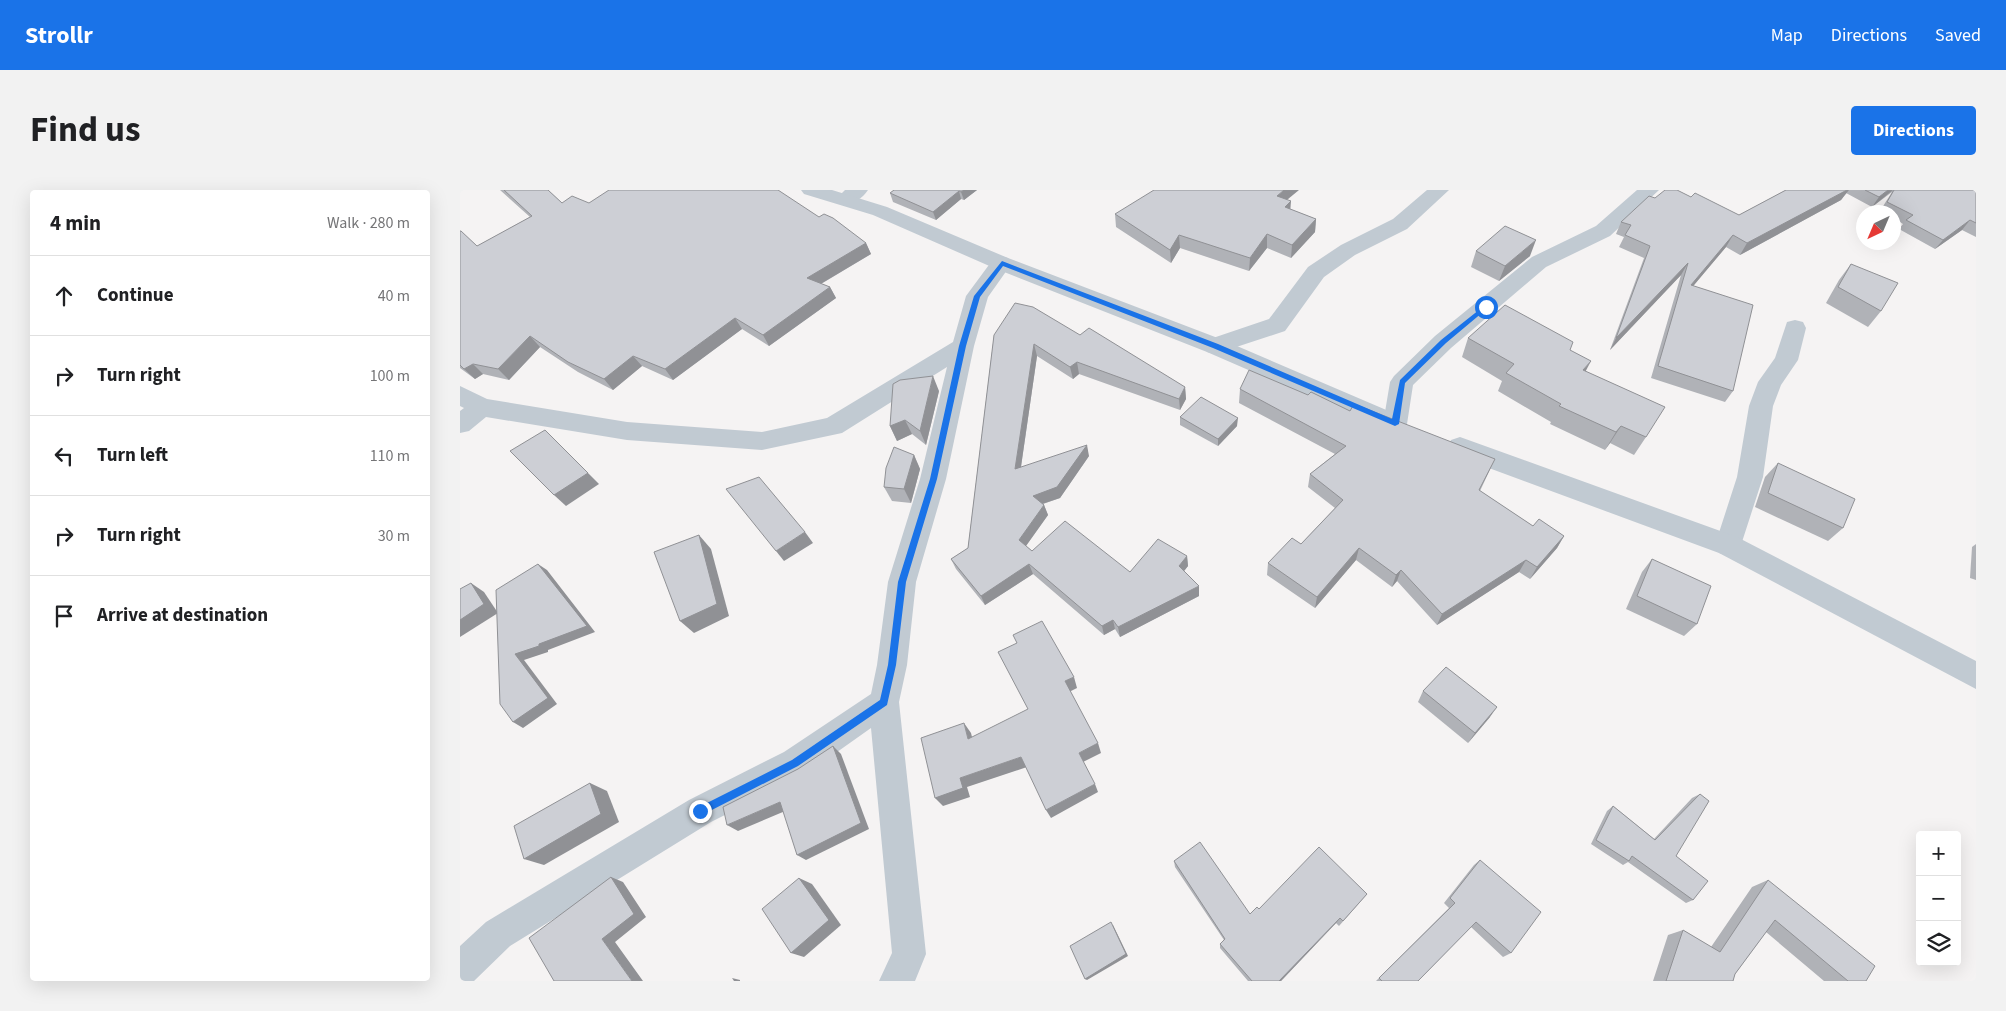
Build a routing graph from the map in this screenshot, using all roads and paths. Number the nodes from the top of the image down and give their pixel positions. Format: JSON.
{"nodes":[{"id":1,"x":811,"y":190,"type":"edge"},
{"id":2,"x":1439,"y":190,"type":"edge"},
{"id":3,"x":1649,"y":190,"type":"edge"},
{"id":4,"x":852,"y":194,"type":"edge"},
{"id":5,"x":1002,"y":263,"type":"junction"},
{"id":6,"x":1795,"y":328,"type":"dead end"},
{"id":7,"x":962,"y":346,"type":"junction"},
{"id":8,"x":1216,"y":346,"type":"junction"},
{"id":9,"x":460,"y":395,"type":"edge"},
{"id":10,"x":482,"y":407,"type":"junction"},
{"id":11,"x":460,"y":424,"type":"edge"},
{"id":12,"x":1442,"y":440,"type":"edge"},
{"id":13,"x":1728,"y":545,"type":"junction"},
{"id":14,"x":1976,"y":676,"type":"edge"},
{"id":15,"x":884,"y":702,"type":"junction"},
{"id":16,"x":460,"y":970,"type":"edge"},
{"id":17,"x":897,"y":981,"type":"edge"}],
"edges":[{"from":1,"to":4,"type":"street"},
{"from":2,"to":8,"type":"street"},
{"from":3,"to":8,"type":"street"},
{"from":4,"to":5,"type":"street"},
{"from":5,"to":7,"type":"street"},
{"from":5,"to":8,"type":"street"},
{"from":6,"to":13,"type":"street"},
{"from":7,"to":10,"type":"street"},
{"from":7,"to":15,"type":"street"},
{"from":9,"to":10,"type":"street"},
{"from":10,"to":11,"type":"street"},
{"from":12,"to":13,"type":"street"},
{"from":13,"to":14,"type":"street"},
{"from":15,"to":16,"type":"street"},
{"from":15,"to":17,"type":"street"}]}
